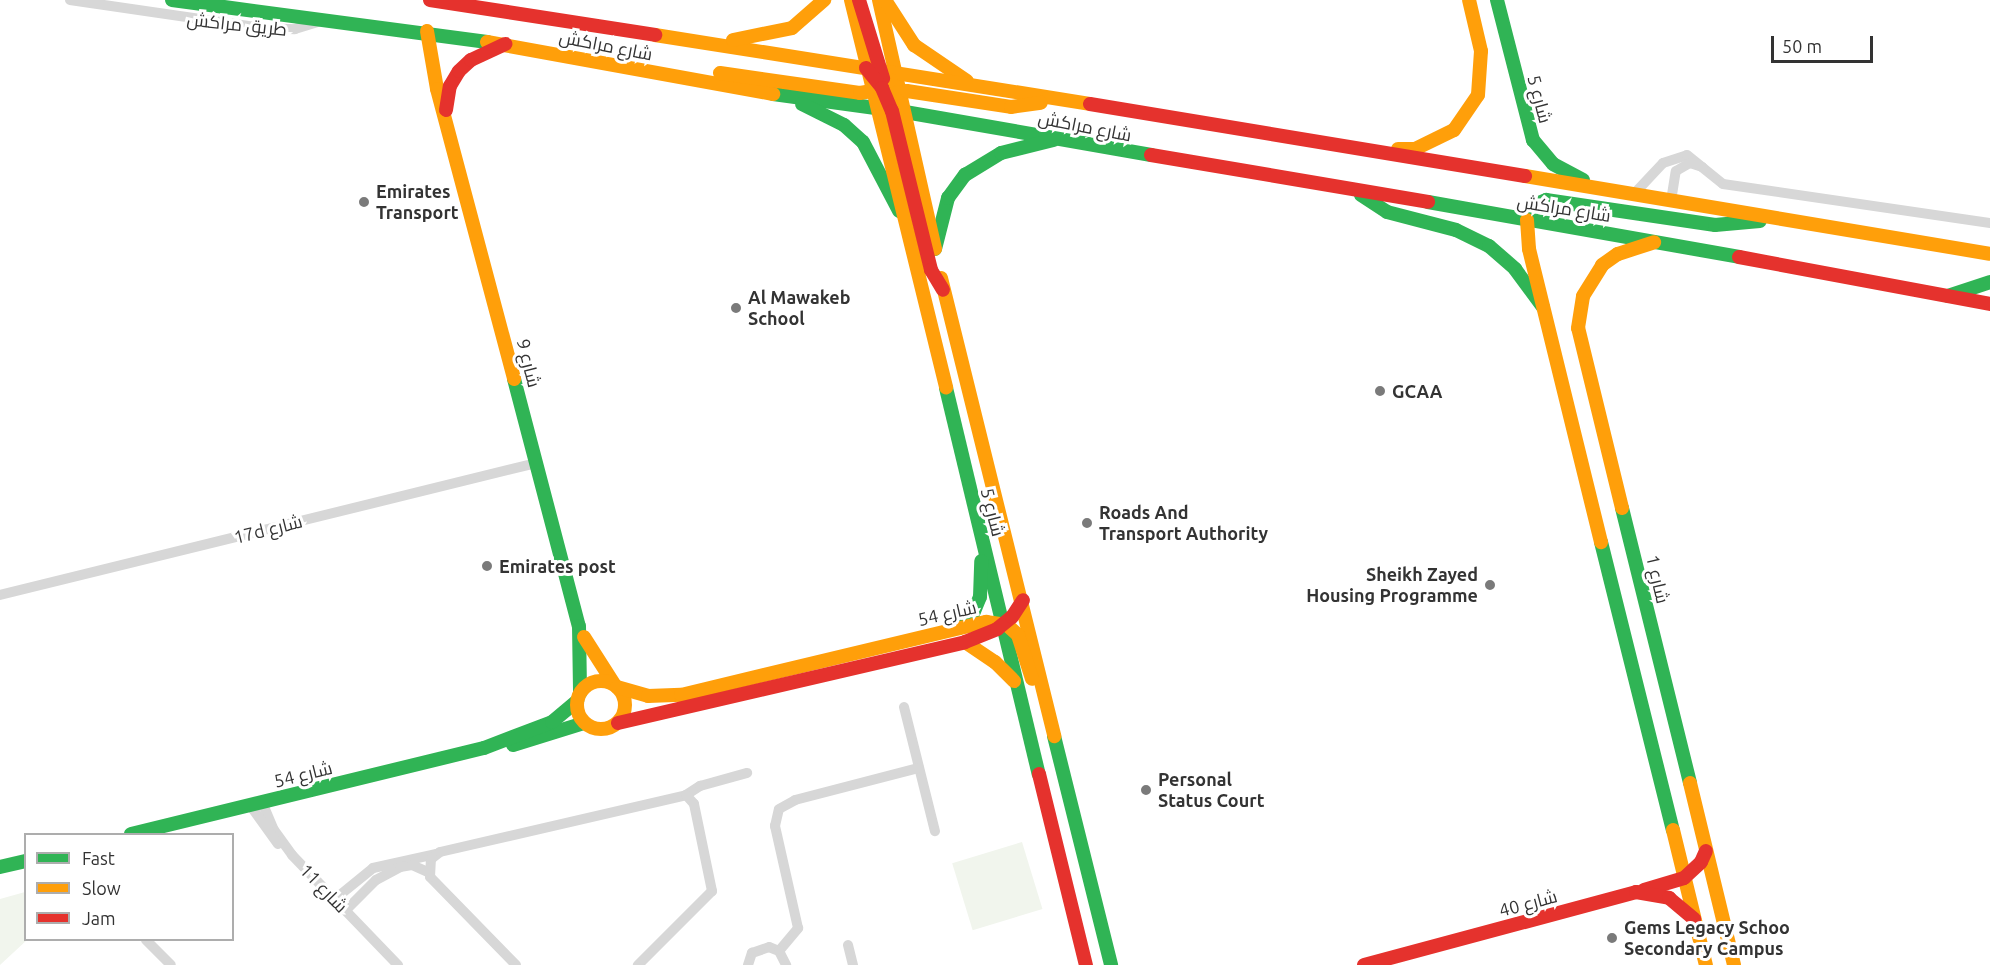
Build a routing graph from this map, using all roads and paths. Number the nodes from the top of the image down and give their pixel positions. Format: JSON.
{"nodes":[{"id":1,"x":70,"y":0,"type":"edge"},
{"id":2,"x":172,"y":0,"type":"edge"},
{"id":3,"x":430,"y":0,"type":"edge"},
{"id":4,"x":824,"y":0,"type":"edge"},
{"id":5,"x":850,"y":0,"type":"edge"},
{"id":6,"x":860,"y":0,"type":"edge"},
{"id":7,"x":879,"y":0,"type":"edge"},
{"id":8,"x":885,"y":0,"type":"edge"},
{"id":9,"x":1469,"y":0,"type":"edge"},
{"id":10,"x":1497,"y":0,"type":"edge"},
{"id":11,"x":330,"y":17,"type":"junction"},
{"id":12,"x":427,"y":31,"type":"junction"},
{"id":13,"x":711,"y":43,"type":"junction"},
{"id":14,"x":505,"y":44,"type":"junction"},
{"id":15,"x":873,"y":69,"type":"junction"},
{"id":16,"x":896,"y":73,"type":"junction"},
{"id":17,"x":688,"y":79,"type":"junction"},
{"id":18,"x":979,"y":88,"type":"junction"},
{"id":19,"x":886,"y":91,"type":"junction"},
{"id":20,"x":784,"y":96,"type":"junction"},
{"id":21,"x":1051,"y":100,"type":"junction"},
{"id":22,"x":875,"y":109,"type":"junction"},
{"id":23,"x":446,"y":110,"type":"junction"},
{"id":24,"x":898,"y":111,"type":"junction"},
{"id":25,"x":1057,"y":138,"type":"junction"},
{"id":26,"x":1359,"y":150,"type":"junction"},
{"id":27,"x":1702,"y":167,"type":"junction"},
{"id":28,"x":1357,"y":192,"type":"junction"},
{"id":29,"x":1627,"y":194,"type":"junction"},
{"id":30,"x":1671,"y":201,"type":"junction"},
{"id":31,"x":899,"y":211,"type":"junction"},
{"id":32,"x":1773,"y":218,"type":"junction"},
{"id":33,"x":1527,"y":220,"type":"junction"},
{"id":34,"x":1990,"y":223,"type":"edge"},
{"id":35,"x":1658,"y":242,"type":"junction"},
{"id":36,"x":935,"y":249,"type":"junction"},
{"id":37,"x":1990,"y":254,"type":"edge"},
{"id":38,"x":1990,"y":282,"type":"edge"},
{"id":39,"x":943,"y":290,"type":"junction"},
{"id":40,"x":1948,"y":296,"type":"junction"},
{"id":41,"x":1990,"y":304,"type":"edge"},
{"id":42,"x":1543,"y":307,"type":"junction"},
{"id":43,"x":536,"y":463,"type":"junction"},
{"id":44,"x":984,"y":550,"type":"junction"},
{"id":45,"x":0,"y":596,"type":"edge"},
{"id":46,"x":1023,"y":600,"type":"junction"},
{"id":47,"x":1003,"y":624,"type":"junction"},
{"id":48,"x":579,"y":626,"type":"junction"},
{"id":49,"x":959,"y":628,"type":"junction"},
{"id":50,"x":965,"y":642,"type":"junction"},
{"id":51,"x":1016,"y":683,"type":"junction"},
{"id":52,"x":615,"y":685,"type":"junction"},
{"id":53,"x":578,"y":697,"type":"junction"},
{"id":54,"x":904,"y":707,"type":"dead end"},
{"id":55,"x":584,"y":723,"type":"junction"},
{"id":56,"x":618,"y":723,"type":"junction"},
{"id":57,"x":484,"y":748,"type":"junction"},
{"id":58,"x":919,"y":768,"type":"junction"},
{"id":59,"x":747,"y":773,"type":"dead end"},
{"id":60,"x":686,"y":795,"type":"junction"},
{"id":61,"x":256,"y":804,"type":"junction"},
{"id":62,"x":1075,"y":822,"type":"junction"},
{"id":63,"x":935,"y":831,"type":"dead end"},
{"id":64,"x":135,"y":833,"type":"edge"},
{"id":65,"x":1058,"y":851,"type":"junction"},
{"id":66,"x":1706,"y":851,"type":"junction"},
{"id":67,"x":436,"y":854,"type":"junction"},
{"id":68,"x":24,"y":861,"type":"edge"},
{"id":69,"x":0,"y":867,"type":"edge"},
{"id":70,"x":428,"y":872,"type":"junction"},
{"id":71,"x":1684,"y":878,"type":"junction"},
{"id":72,"x":1636,"y":892,"type":"junction"},
{"id":73,"x":335,"y":899,"type":"junction"},
{"id":74,"x":346,"y":910,"type":"junction"},
{"id":75,"x":1695,"y":920,"type":"junction"},
{"id":76,"x":148,"y":941,"type":"edge"},
{"id":77,"x":848,"y":945,"type":"dead end"},
{"id":78,"x":779,"y":951,"type":"junction"},
{"id":79,"x":171,"y":965,"type":"edge"},
{"id":80,"x":399,"y":965,"type":"edge"},
{"id":81,"x":516,"y":965,"type":"edge"},
{"id":82,"x":638,"y":965,"type":"edge"},
{"id":83,"x":747,"y":965,"type":"edge"},
{"id":84,"x":786,"y":965,"type":"edge"},
{"id":85,"x":853,"y":965,"type":"edge"},
{"id":86,"x":1086,"y":965,"type":"edge"},
{"id":87,"x":1094,"y":965,"type":"edge"},
{"id":88,"x":1111,"y":965,"type":"edge"},
{"id":89,"x":1364,"y":965,"type":"edge"},
{"id":90,"x":1706,"y":965,"type":"edge"},
{"id":91,"x":1734,"y":965,"type":"edge"}],
"edges":[{"from":1,"to":11,"type":"street","name":"طريق مراكش"},
{"from":2,"to":11,"type":"street","name":"شارع مراكش"},
{"from":3,"to":13,"type":"street","name":"شارع مراكش"},
{"from":4,"to":13,"type":"street"},
{"from":5,"to":15,"type":"street"},
{"from":6,"to":15,"type":"street"},
{"from":7,"to":16,"type":"street"},
{"from":8,"to":18,"type":"street"},
{"from":9,"to":26,"type":"street"},
{"from":10,"to":29,"type":"street","name":"شارع 5"},
{"from":11,"to":12,"type":"street","name":"شارع مراكش"},
{"from":12,"to":14,"type":"street","name":"شارع مراكش"},
{"from":12,"to":23,"type":"street","name":"شارع 9"},
{"from":13,"to":15,"type":"street","name":"شارع مراكش"},
{"from":14,"to":17,"type":"street","name":"شارع مراكش"},
{"from":14,"to":23,"type":"street","name":"شارع 9"},
{"from":15,"to":16,"type":"street","name":"شارع مراكش"},
{"from":15,"to":19,"type":"street","name":"شارع 5"},
{"from":16,"to":18,"type":"street","name":"شارع مراكش"},
{"from":16,"to":19,"type":"street","name":"شارع 5"},
{"from":17,"to":19,"type":"street"},
{"from":17,"to":20,"type":"street","name":"شارع مراكش"},
{"from":18,"to":21,"type":"street","name":"شارع مراكش"},
{"from":19,"to":21,"type":"street"},
{"from":19,"to":22,"type":"street"},
{"from":19,"to":24,"type":"street","name":"شارع 5"},
{"from":20,"to":22,"type":"street","name":"شارع مراكش"},
{"from":20,"to":31,"type":"street"},
{"from":21,"to":26,"type":"street","name":"شارع مراكش"},
{"from":22,"to":24,"type":"street","name":"شارع مراكش"},
{"from":22,"to":31,"type":"street","name":"شارع 5"},
{"from":23,"to":43,"type":"street","name":"شارع 9"},
{"from":24,"to":25,"type":"street","name":"شارع مراكش"},
{"from":24,"to":36,"type":"street","name":"شارع 5"},
{"from":24,"to":39,"type":"street"},
{"from":25,"to":28,"type":"street","name":"شارع مراكش"},
{"from":25,"to":36,"type":"street"},
{"from":26,"to":29,"type":"street","name":"شارع مراكش"},
{"from":27,"to":29,"type":"street"},
{"from":27,"to":30,"type":"street"},
{"from":27,"to":34,"type":"street"},
{"from":28,"to":33,"type":"street","name":"شارع مراكش"},
{"from":28,"to":42,"type":"street"},
{"from":29,"to":30,"type":"street","name":"شارع مراكش"},
{"from":30,"to":32,"type":"street","name":"شارع مراكش"},
{"from":31,"to":44,"type":"street","name":"شارع 5"},
{"from":32,"to":33,"type":"street"},
{"from":32,"to":37,"type":"street","name":"شارع مراكش"},
{"from":33,"to":35,"type":"street","name":"شارع مراكش"},
{"from":33,"to":42,"type":"street"},
{"from":35,"to":40,"type":"street","name":"شارع مراكش"},
{"from":35,"to":66,"type":"street","name":"شارع 1"},
{"from":36,"to":39,"type":"street","name":"شارع 5"},
{"from":38,"to":40,"type":"street"},
{"from":39,"to":46,"type":"street","name":"شارع 5"},
{"from":40,"to":41,"type":"street","name":"شارع مراكش"},
{"from":42,"to":71,"type":"street"},
{"from":43,"to":45,"type":"street","name":"17d شارع"},
{"from":43,"to":48,"type":"street","name":"شارع 9"},
{"from":44,"to":47,"type":"street","name":"شارع 5"},
{"from":44,"to":49,"type":"street"},
{"from":46,"to":47,"type":"street"},
{"from":46,"to":62,"type":"street","name":"شارع 5"},
{"from":47,"to":49,"type":"street","name":"شارع 54"},
{"from":47,"to":50,"type":"street","name":"شارع 54"},
{"from":47,"to":51,"type":"street","name":"شارع 5"},
{"from":47,"to":62,"type":"street"},
{"from":48,"to":52,"type":"street","name":"شارع 9"},
{"from":48,"to":53,"type":"street","name":"شارع 9"},
{"from":49,"to":52,"type":"street","name":"شارع 54"},
{"from":50,"to":51,"type":"street"},
{"from":50,"to":56,"type":"street","name":"شارع 54"},
{"from":51,"to":65,"type":"street","name":"شارع 5"},
{"from":52,"to":53,"type":"street"},
{"from":52,"to":56,"type":"street"},
{"from":53,"to":55,"type":"street"},
{"from":53,"to":57,"type":"street","name":"شارع 54"},
{"from":54,"to":58,"type":"street"},
{"from":55,"to":56,"type":"street"},
{"from":55,"to":57,"type":"street","name":"شارع 54"},
{"from":57,"to":61,"type":"street","name":"شارع 54"},
{"from":58,"to":63,"type":"street"},
{"from":58,"to":78,"type":"street"},
{"from":59,"to":60,"type":"street"},
{"from":60,"to":67,"type":"street"},
{"from":60,"to":82,"type":"street"},
{"from":61,"to":64,"type":"street","name":"شارع 54"},
{"from":61,"to":73,"type":"street","name":"شارع 11"},
{"from":62,"to":88,"type":"street","name":"شارع 5"},
{"from":65,"to":86,"type":"street","name":"شارع 5"},
{"from":65,"to":87,"type":"street"},
{"from":66,"to":71,"type":"street"},
{"from":66,"to":91,"type":"street","name":"شارع 1"},
{"from":67,"to":70,"type":"street"},
{"from":67,"to":73,"type":"street"},
{"from":68,"to":69,"type":"street"},
{"from":70,"to":74,"type":"street"},
{"from":70,"to":81,"type":"street"},
{"from":71,"to":72,"type":"street"},
{"from":71,"to":75,"type":"street"},
{"from":72,"to":75,"type":"street","name":"شارع 40"},
{"from":72,"to":89,"type":"street","name":"شارع 40"},
{"from":73,"to":74,"type":"street","name":"شارع 11"},
{"from":74,"to":80,"type":"street","name":"شارع 11"},
{"from":75,"to":90,"type":"street"},
{"from":76,"to":79,"type":"street"},
{"from":77,"to":85,"type":"street"},
{"from":78,"to":83,"type":"street"},
{"from":78,"to":84,"type":"street"}]}
